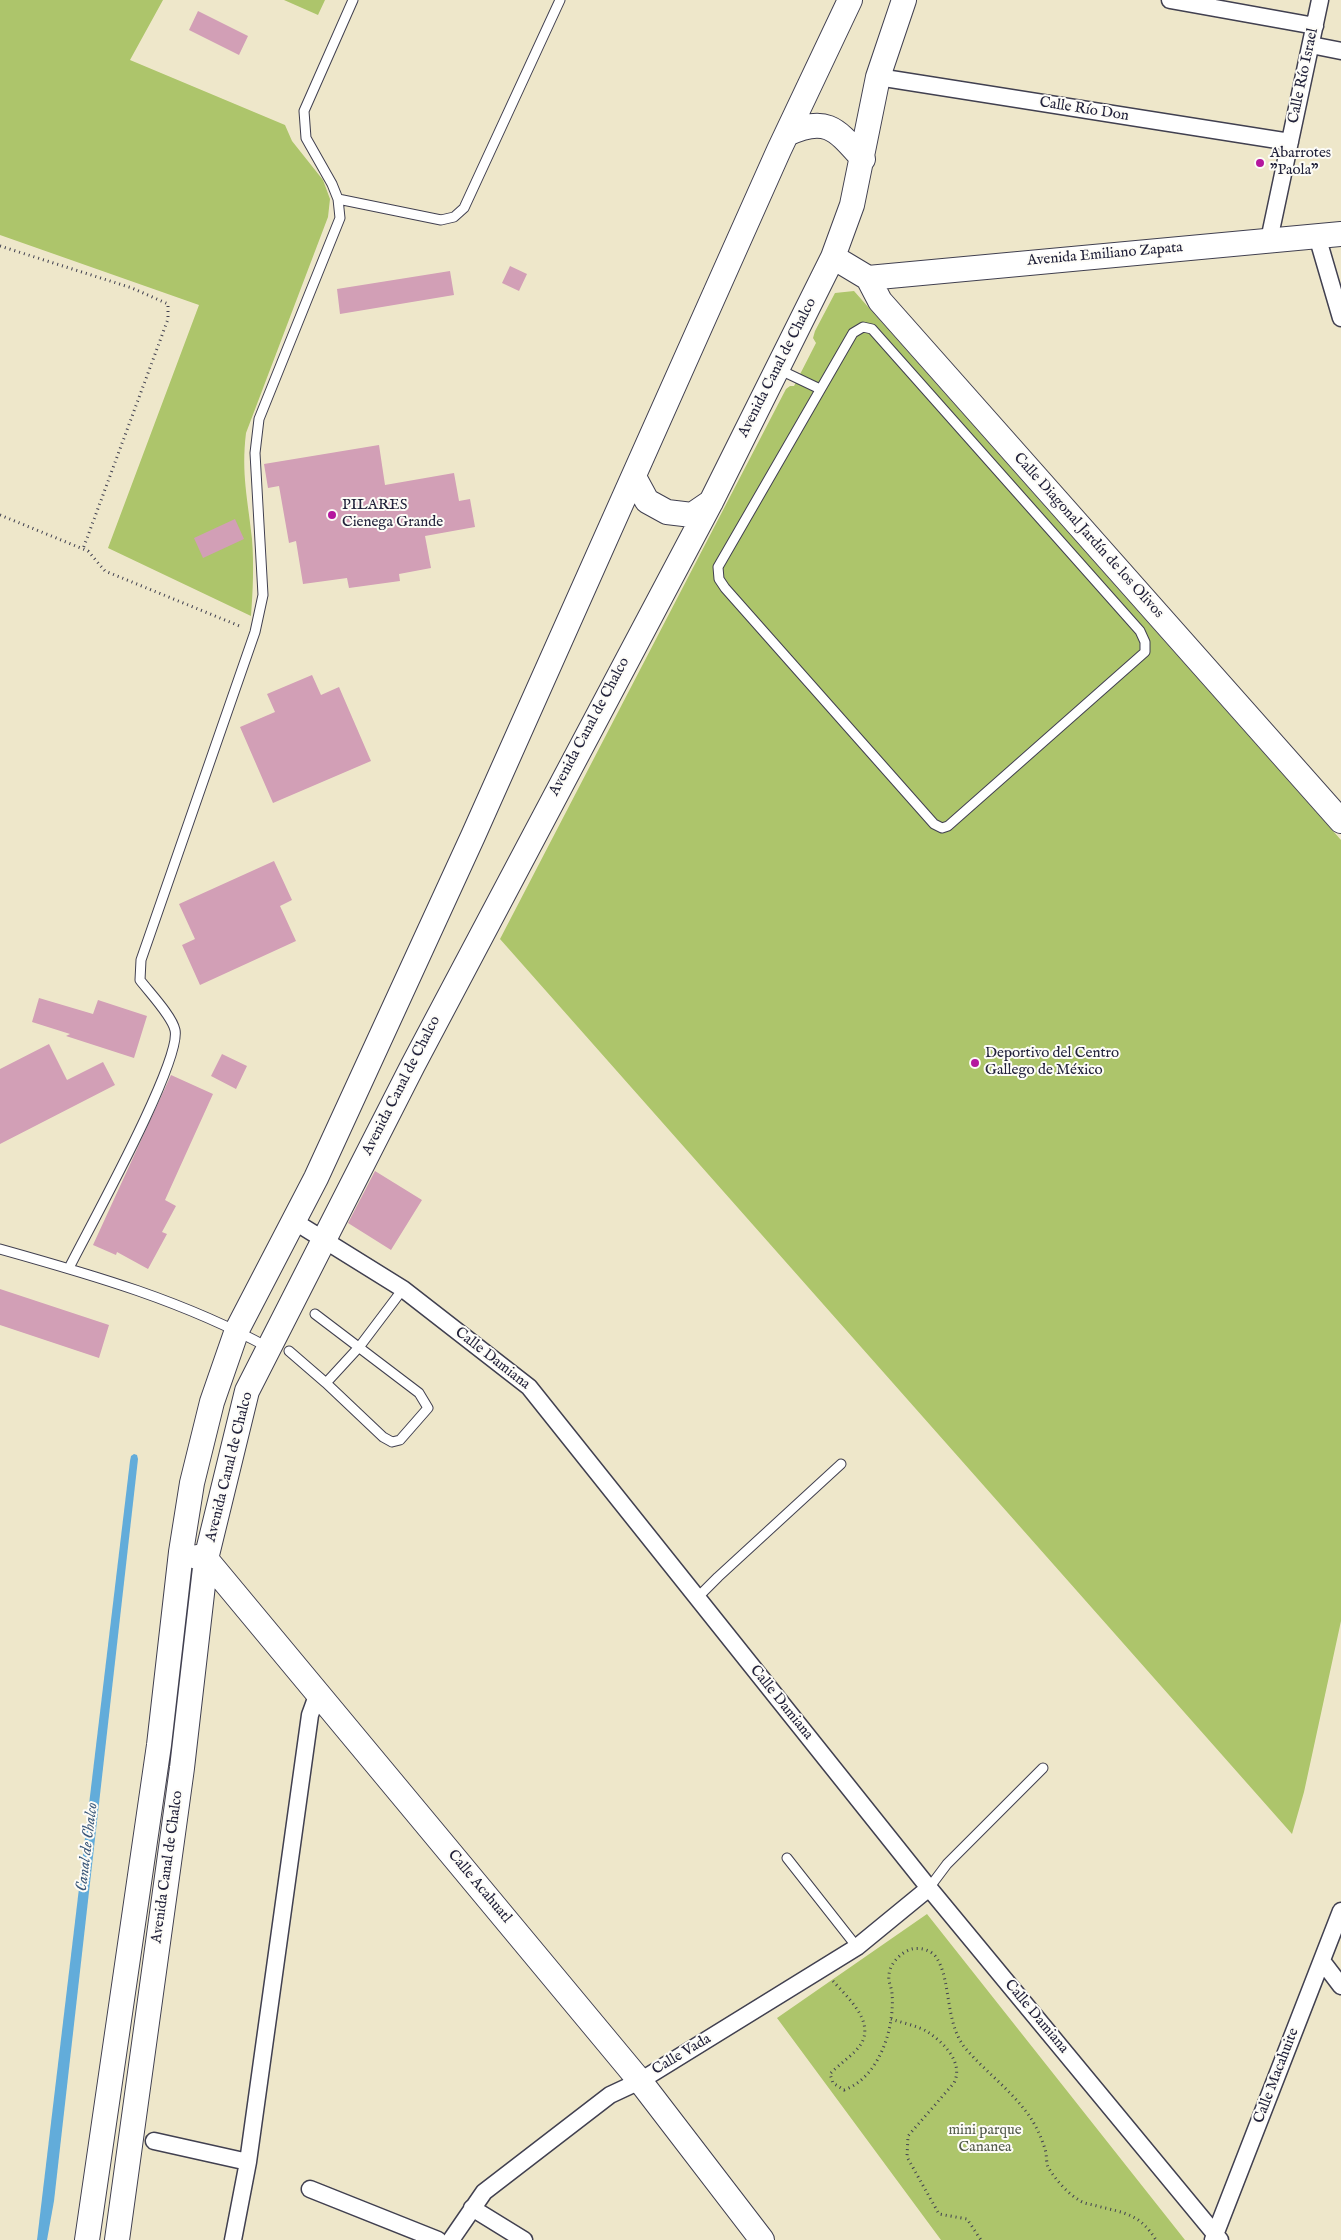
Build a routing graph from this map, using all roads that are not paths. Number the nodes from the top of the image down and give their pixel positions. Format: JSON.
{"nodes":[{"id":1,"x":353,"y":0,"type":"edge"},
{"id":2,"x":560,"y":0,"type":"edge"},
{"id":3,"x":850,"y":0,"type":"edge"},
{"id":4,"x":904,"y":0,"type":"edge"},
{"id":5,"x":1170,"y":0,"type":"edge"},
{"id":6,"x":1320,"y":0,"type":"edge"},
{"id":7,"x":1315,"y":26,"type":"junction"},
{"id":8,"x":1311,"y":45,"type":"junction"},
{"id":9,"x":1341,"y":51,"type":"edge"},
{"id":10,"x":878,"y":77,"type":"junction"},
{"id":11,"x":786,"y":134,"type":"junction"},
{"id":12,"x":1290,"y":142,"type":"junction"},
{"id":13,"x":863,"y":159,"type":"junction"},
{"id":14,"x":338,"y":199,"type":"junction"},
{"id":15,"x":1341,"y":234,"type":"edge"},
{"id":16,"x":1317,"y":236,"type":"junction"},
{"id":17,"x":1269,"y":240,"type":"junction"},
{"id":18,"x":833,"y":257,"type":"junction"},
{"id":19,"x":868,"y":278,"type":"junction"},
{"id":20,"x":1341,"y":318,"type":"edge"},
{"id":21,"x":778,"y":369,"type":"junction"},
{"id":22,"x":820,"y":389,"type":"junction"},
{"id":23,"x":634,"y":477,"type":"junction"},
{"id":24,"x":711,"y":502,"type":"junction"},
{"id":25,"x":1341,"y":821,"type":"edge"},
{"id":26,"x":292,"y":1220,"type":"junction"},
{"id":27,"x":323,"y":1240,"type":"junction"},
{"id":28,"x":0,"y":1250,"type":"edge"},
{"id":29,"x":69,"y":1268,"type":"junction"},
{"id":30,"x":403,"y":1289,"type":"junction"},
{"id":31,"x":316,"y":1314,"type":"dead end"},
{"id":32,"x":237,"y":1330,"type":"junction"},
{"id":33,"x":360,"y":1346,"type":"junction"},
{"id":34,"x":279,"y":1349,"type":"junction"},
{"id":35,"x":326,"y":1383,"type":"junction"},
{"id":36,"x":841,"y":1464,"type":"dead end"},
{"id":37,"x":181,"y":1552,"type":"junction"},
{"id":38,"x":206,"y":1559,"type":"junction"},
{"id":39,"x":697,"y":1598,"type":"junction"},
{"id":40,"x":318,"y":1694,"type":"junction"},
{"id":41,"x":1043,"y":1768,"type":"dead end"},
{"id":42,"x":786,"y":1858,"type":"dead end"},
{"id":43,"x":929,"y":1888,"type":"junction"},
{"id":44,"x":1341,"y":1911,"type":"edge"},
{"id":45,"x":857,"y":1947,"type":"junction"},
{"id":46,"x":1322,"y":1961,"type":"junction"},
{"id":47,"x":1341,"y":1986,"type":"edge"},
{"id":48,"x":640,"y":2081,"type":"junction"},
{"id":49,"x":154,"y":2141,"type":"dead end"},
{"id":50,"x":248,"y":2162,"type":"junction"},
{"id":51,"x":310,"y":2189,"type":"dead end"},
{"id":52,"x":472,"y":2208,"type":"junction"},
{"id":53,"x":1216,"y":2238,"type":"edge"},
{"id":54,"x":87,"y":2240,"type":"edge"},
{"id":55,"x":117,"y":2240,"type":"edge"},
{"id":56,"x":233,"y":2240,"type":"edge"},
{"id":57,"x":438,"y":2240,"type":"edge"},
{"id":58,"x":451,"y":2240,"type":"edge"},
{"id":59,"x":524,"y":2240,"type":"edge"},
{"id":60,"x":762,"y":2240,"type":"edge"}],
"edges":[{"from":1,"to":14,"type":"lane"},
{"from":2,"to":14,"type":"lane"},
{"from":3,"to":11,"type":"main road","name":"Avenida Canal de Chalco"},
{"from":4,"to":10,"type":"main road","name":"Avenida Canal de Chalco"},
{"from":5,"to":7,"type":"street"},
{"from":6,"to":7,"type":"street","name":"Calle Río Israel"},
{"from":7,"to":8,"type":"street","name":"Calle Río Israel"},
{"from":8,"to":9,"type":"street"},
{"from":8,"to":12,"type":"street","name":"Calle Río Israel"},
{"from":10,"to":12,"type":"street","name":"Calle Río Don"},
{"from":10,"to":13,"type":"main road","name":"Avenida Canal de Chalco"},
{"from":11,"to":13,"type":"main road"},
{"from":11,"to":23,"type":"main road","name":"Avenida Canal de Chalco"},
{"from":12,"to":17,"type":"street","name":"Calle Río Israel"},
{"from":13,"to":18,"type":"main road","name":"Avenida Canal de Chalco"},
{"from":14,"to":29,"type":"lane"},
{"from":15,"to":16,"type":"main road","name":"Avenida Emiliano Zapata"},
{"from":16,"to":17,"type":"main road","name":"Avenida Emiliano Zapata"},
{"from":16,"to":20,"type":"street"},
{"from":17,"to":19,"type":"main road","name":"Avenida Emiliano Zapata"},
{"from":18,"to":19,"type":"main road"},
{"from":18,"to":21,"type":"main road","name":"Avenida Canal de Chalco"},
{"from":19,"to":25,"type":"main road","name":"Calle Diagonal Jardín de los Olivos"},
{"from":21,"to":22,"type":"lane"},
{"from":21,"to":24,"type":"main road","name":"Avenida Canal de Chalco"},
{"from":22,"to":22,"type":"lane"},
{"from":23,"to":24,"type":"main road"},
{"from":23,"to":26,"type":"main road","name":"Avenida Canal de Chalco"},
{"from":24,"to":27,"type":"main road","name":"Avenida Canal de Chalco"},
{"from":26,"to":27,"type":"street","name":"Calle Damiana"},
{"from":26,"to":32,"type":"main road","name":"Avenida Canal de Chalco"},
{"from":27,"to":30,"type":"street","name":"Calle Damiana"},
{"from":27,"to":34,"type":"main road","name":"Avenida Canal de Chalco"},
{"from":28,"to":29,"type":"lane"},
{"from":29,"to":32,"type":"lane"},
{"from":30,"to":33,"type":"lane"},
{"from":30,"to":39,"type":"street","name":"Calle Damiana"},
{"from":31,"to":33,"type":"lane"},
{"from":32,"to":34,"type":"lane"},
{"from":32,"to":37,"type":"main road","name":"Avenida Canal de Chalco"},
{"from":33,"to":35,"type":"lane"},
{"from":33,"to":35,"type":"lane"},
{"from":34,"to":35,"type":"lane"},
{"from":34,"to":38,"type":"main road","name":"Avenida Canal de Chalco"},
{"from":36,"to":39,"type":"lane"},
{"from":37,"to":38,"type":"main road"},
{"from":37,"to":54,"type":"main road","name":"Avenida Canal de Chalco"},
{"from":38,"to":40,"type":"main road","name":"Calle Acahuatl"},
{"from":38,"to":55,"type":"main road","name":"Avenida Canal de Chalco"},
{"from":39,"to":43,"type":"street","name":"Calle Damiana"},
{"from":40,"to":48,"type":"main road","name":"Calle Acahuatl"},
{"from":40,"to":50,"type":"street"},
{"from":41,"to":43,"type":"lane"},
{"from":42,"to":45,"type":"lane"},
{"from":43,"to":45,"type":"street","name":"Calle Vada"},
{"from":43,"to":53,"type":"street","name":"Calle Damiana"},
{"from":44,"to":46,"type":"street","name":"Calle Macahuite"},
{"from":45,"to":48,"type":"street","name":"Calle Vada"},
{"from":46,"to":47,"type":"street"},
{"from":46,"to":53,"type":"street","name":"Calle Macahuite"},
{"from":48,"to":52,"type":"street","name":"Calle Vada"},
{"from":48,"to":60,"type":"main road","name":"Calle Acahuatl"},
{"from":49,"to":50,"type":"street"},
{"from":50,"to":56,"type":"street"},
{"from":51,"to":57,"type":"street"},
{"from":52,"to":58,"type":"street","name":"Calle Vada"},
{"from":52,"to":59,"type":"street"}]}
